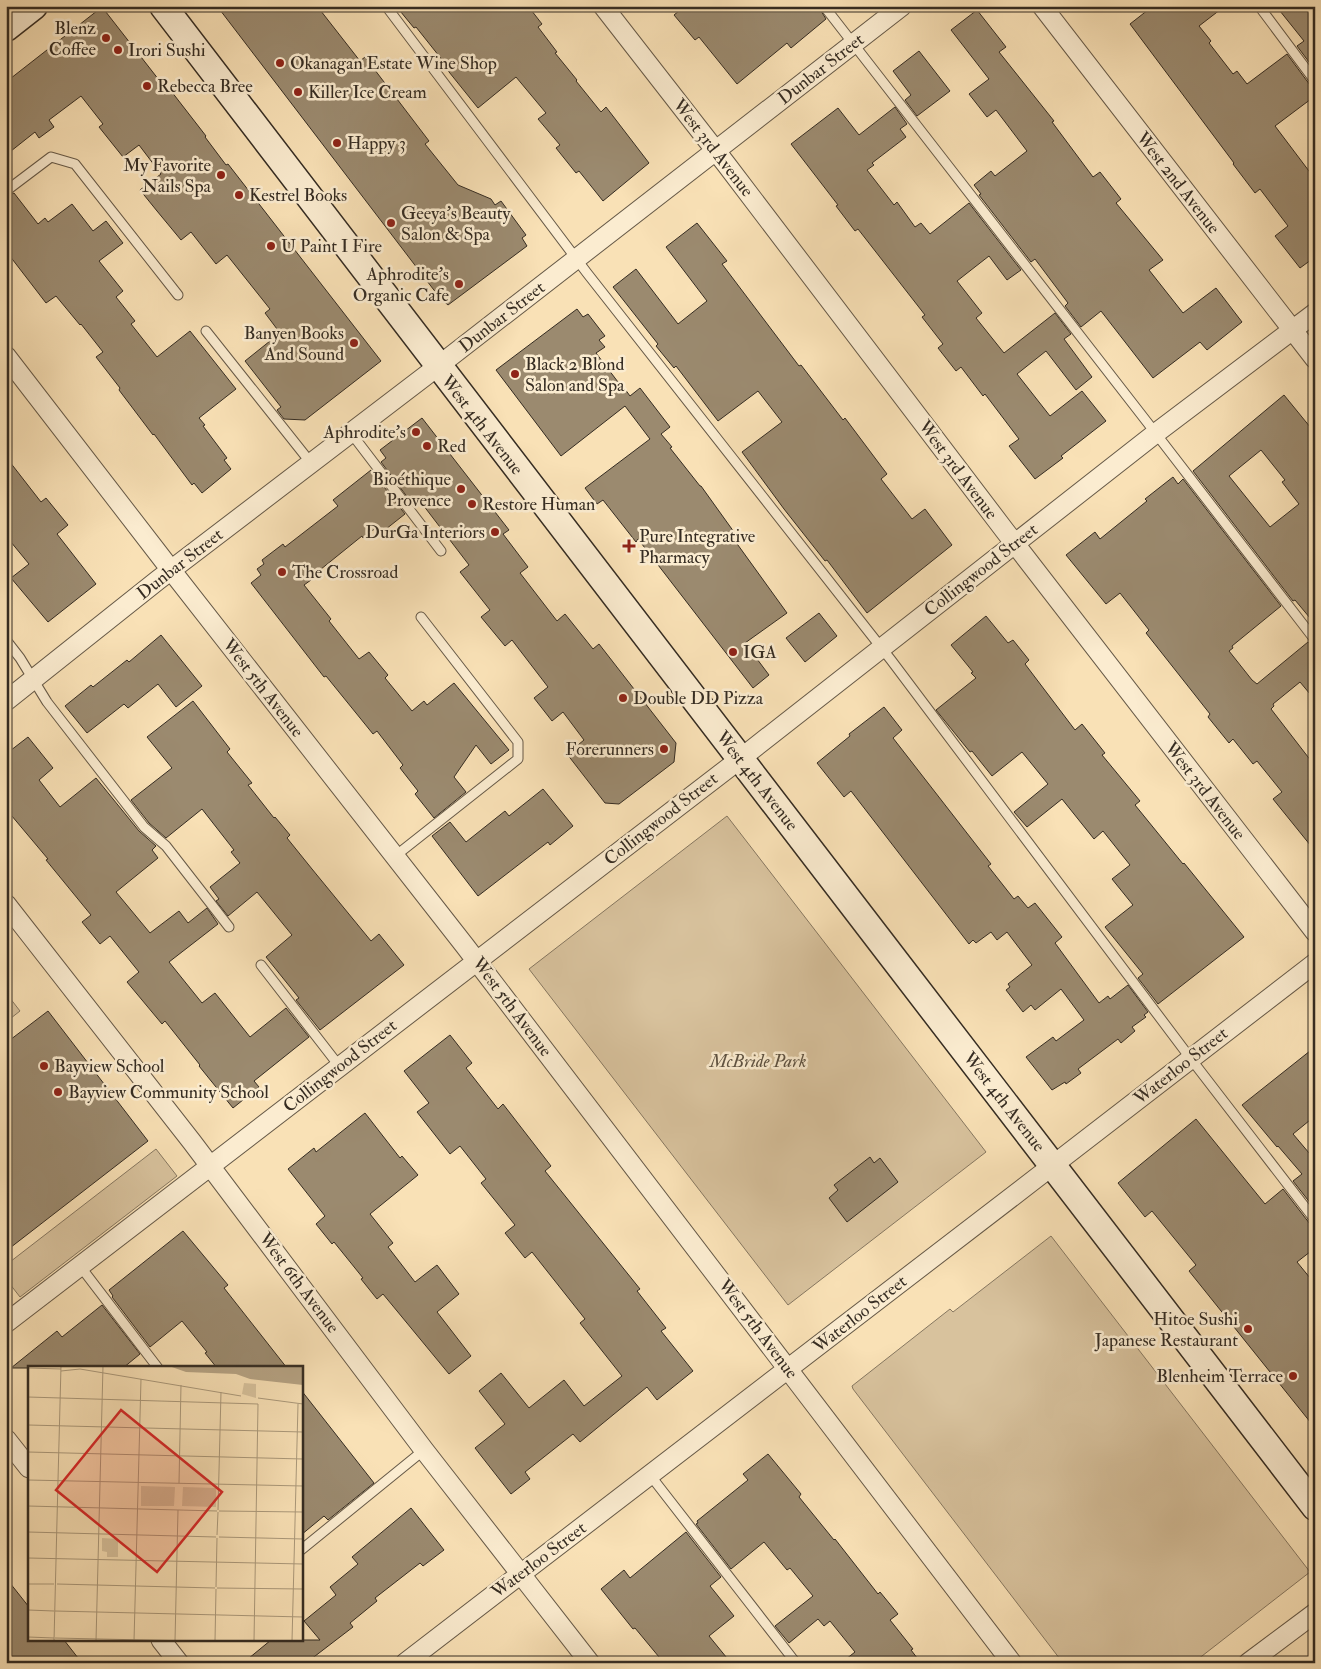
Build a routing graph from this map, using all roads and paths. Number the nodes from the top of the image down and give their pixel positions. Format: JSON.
{"nodes":[{"id":1,"x":34,"y":6,"type":"edge"},
{"id":2,"x":163,"y":6,"type":"edge"},
{"id":3,"x":386,"y":6,"type":"edge"},
{"id":4,"x":603,"y":6,"type":"edge"},
{"id":5,"x":824,"y":6,"type":"edge"},
{"id":6,"x":902,"y":6,"type":"edge"},
{"id":7,"x":1042,"y":6,"type":"edge"},
{"id":8,"x":1259,"y":6,"type":"edge"},
{"id":9,"x":6,"y":28,"type":"edge"},
{"id":10,"x":853,"y":44,"type":"junction"},
{"id":11,"x":1315,"y":81,"type":"edge"},
{"id":12,"x":716,"y":151,"type":"junction"},
{"id":13,"x":6,"y":191,"type":"edge"},
{"id":14,"x":577,"y":259,"type":"junction"},
{"id":15,"x":178,"y":295,"type":"dead end"},
{"id":16,"x":1315,"y":313,"type":"edge"},
{"id":17,"x":1292,"y":330,"type":"junction"},
{"id":18,"x":206,"y":331,"type":"dead end"},
{"id":19,"x":6,"y":356,"type":"edge"},
{"id":20,"x":1315,"y":360,"type":"edge"},
{"id":21,"x":438,"y":367,"type":"junction"},
{"id":22,"x":351,"y":433,"type":"junction"},
{"id":23,"x":1156,"y":433,"type":"junction"},
{"id":24,"x":311,"y":463,"type":"junction"},
{"id":25,"x":1014,"y":544,"type":"junction"},
{"id":26,"x":441,"y":551,"type":"dead end"},
{"id":27,"x":171,"y":570,"type":"junction"},
{"id":28,"x":421,"y":617,"type":"dead end"},
{"id":29,"x":6,"y":640,"type":"edge"},
{"id":30,"x":1315,"y":640,"type":"edge"},
{"id":31,"x":881,"y":647,"type":"junction"},
{"id":32,"x":33,"y":680,"type":"junction"},
{"id":33,"x":6,"y":701,"type":"edge"},
{"id":34,"x":740,"y":759,"type":"junction"},
{"id":35,"x":394,"y":857,"type":"junction"},
{"id":36,"x":6,"y":904,"type":"edge"},
{"id":37,"x":229,"y":927,"type":"dead end"},
{"id":38,"x":1315,"y":932,"type":"edge"},
{"id":39,"x":477,"y":961,"type":"junction"},
{"id":40,"x":1315,"y":963,"type":"edge"},
{"id":41,"x":261,"y":965,"type":"dead end"},
{"id":42,"x":1191,"y":1059,"type":"junction"},
{"id":43,"x":340,"y":1067,"type":"junction"},
{"id":44,"x":1053,"y":1165,"type":"junction"},
{"id":45,"x":210,"y":1166,"type":"junction"},
{"id":46,"x":1315,"y":1220,"type":"edge"},
{"id":47,"x":80,"y":1266,"type":"junction"},
{"id":48,"x":6,"y":1323,"type":"edge"},
{"id":49,"x":156,"y":1366,"type":"edge"},
{"id":50,"x":788,"y":1369,"type":"junction"},
{"id":51,"x":6,"y":1439,"type":"edge"},
{"id":52,"x":424,"y":1450,"type":"junction"},
{"id":53,"x":28,"y":1467,"type":"edge"},
{"id":54,"x":650,"y":1475,"type":"junction"},
{"id":55,"x":1315,"y":1507,"type":"edge"},
{"id":56,"x":302,"y":1549,"type":"edge"},
{"id":57,"x":521,"y":1574,"type":"junction"},
{"id":58,"x":1315,"y":1614,"type":"edge"},
{"id":59,"x":163,"y":1642,"type":"edge"},
{"id":60,"x":179,"y":1663,"type":"edge"},
{"id":61,"x":405,"y":1663,"type":"edge"},
{"id":62,"x":590,"y":1663,"type":"edge"},
{"id":63,"x":796,"y":1663,"type":"edge"},
{"id":64,"x":1012,"y":1663,"type":"edge"},
{"id":65,"x":1248,"y":1663,"type":"edge"}],
"edges":[{"from":1,"to":9,"type":"main road"},
{"from":2,"to":21,"type":"main road","name":"West 4th Avenue"},
{"from":3,"to":14,"type":"lane"},
{"from":4,"to":12,"type":"street","name":"West 3rd Avenue"},
{"from":5,"to":10,"type":"lane"},
{"from":6,"to":10,"type":"street","name":"Dunbar Street"},
{"from":7,"to":17,"type":"street","name":"West 2nd Avenue"},
{"from":8,"to":11,"type":"lane"},
{"from":10,"to":12,"type":"street","name":"Dunbar Street"},
{"from":10,"to":23,"type":"lane"},
{"from":12,"to":14,"type":"street","name":"Dunbar Street"},
{"from":12,"to":25,"type":"street","name":"West 3rd Avenue"},
{"from":13,"to":15,"type":"lane"},
{"from":14,"to":21,"type":"street","name":"Dunbar Street"},
{"from":14,"to":31,"type":"lane"},
{"from":16,"to":17,"type":"street","name":"Collingwood Street"},
{"from":17,"to":20,"type":"street","name":"West 2nd Avenue"},
{"from":17,"to":23,"type":"street","name":"Collingwood Street"},
{"from":18,"to":24,"type":"lane"},
{"from":19,"to":27,"type":"street","name":"West 5th Avenue"},
{"from":21,"to":22,"type":"street","name":"Dunbar Street"},
{"from":21,"to":34,"type":"main road","name":"West 4th Avenue"},
{"from":22,"to":24,"type":"street","name":"Dunbar Street"},
{"from":22,"to":26,"type":"lane"},
{"from":23,"to":25,"type":"street","name":"Collingwood Street"},
{"from":23,"to":30,"type":"lane"},
{"from":24,"to":27,"type":"street","name":"Dunbar Street"},
{"from":25,"to":31,"type":"street","name":"Collingwood Street"},
{"from":25,"to":38,"type":"street","name":"West 3rd Avenue"},
{"from":27,"to":32,"type":"street","name":"Dunbar Street"},
{"from":27,"to":35,"type":"street","name":"West 5th Avenue"},
{"from":28,"to":35,"type":"lane"},
{"from":29,"to":32,"type":"lane"},
{"from":31,"to":34,"type":"street","name":"Collingwood Street"},
{"from":31,"to":42,"type":"lane"},
{"from":32,"to":33,"type":"street","name":"Dunbar Street"},
{"from":32,"to":37,"type":"lane"},
{"from":34,"to":39,"type":"street","name":"Collingwood Street"},
{"from":34,"to":44,"type":"main road","name":"West 4th Avenue"},
{"from":35,"to":39,"type":"street","name":"West 5th Avenue"},
{"from":36,"to":45,"type":"street","name":"West 6th Avenue"},
{"from":39,"to":43,"type":"street","name":"Collingwood Street"},
{"from":39,"to":50,"type":"street","name":"West 5th Avenue"},
{"from":40,"to":42,"type":"street","name":"Waterloo Street"},
{"from":41,"to":43,"type":"lane"},
{"from":42,"to":44,"type":"street","name":"Waterloo Street"},
{"from":42,"to":46,"type":"lane"},
{"from":43,"to":45,"type":"street","name":"Collingwood Street"},
{"from":44,"to":50,"type":"street","name":"Waterloo Street"},
{"from":44,"to":55,"type":"main road","name":"West 4th Avenue"},
{"from":45,"to":47,"type":"street","name":"Collingwood Street"},
{"from":45,"to":52,"type":"street","name":"West 6th Avenue"},
{"from":47,"to":48,"type":"street","name":"Collingwood Street"},
{"from":47,"to":49,"type":"lane"},
{"from":50,"to":54,"type":"street","name":"Waterloo Street"},
{"from":50,"to":64,"type":"street","name":"West 5th Avenue"},
{"from":51,"to":53,"type":"street"},
{"from":52,"to":56,"type":"lane"},
{"from":52,"to":57,"type":"street","name":"West 6th Avenue"},
{"from":54,"to":57,"type":"street","name":"Waterloo Street"},
{"from":54,"to":63,"type":"lane"},
{"from":57,"to":61,"type":"street","name":"Waterloo Street"},
{"from":57,"to":62,"type":"street","name":"West 6th Avenue"},
{"from":58,"to":65,"type":"street"},
{"from":59,"to":60,"type":"street"}]}
